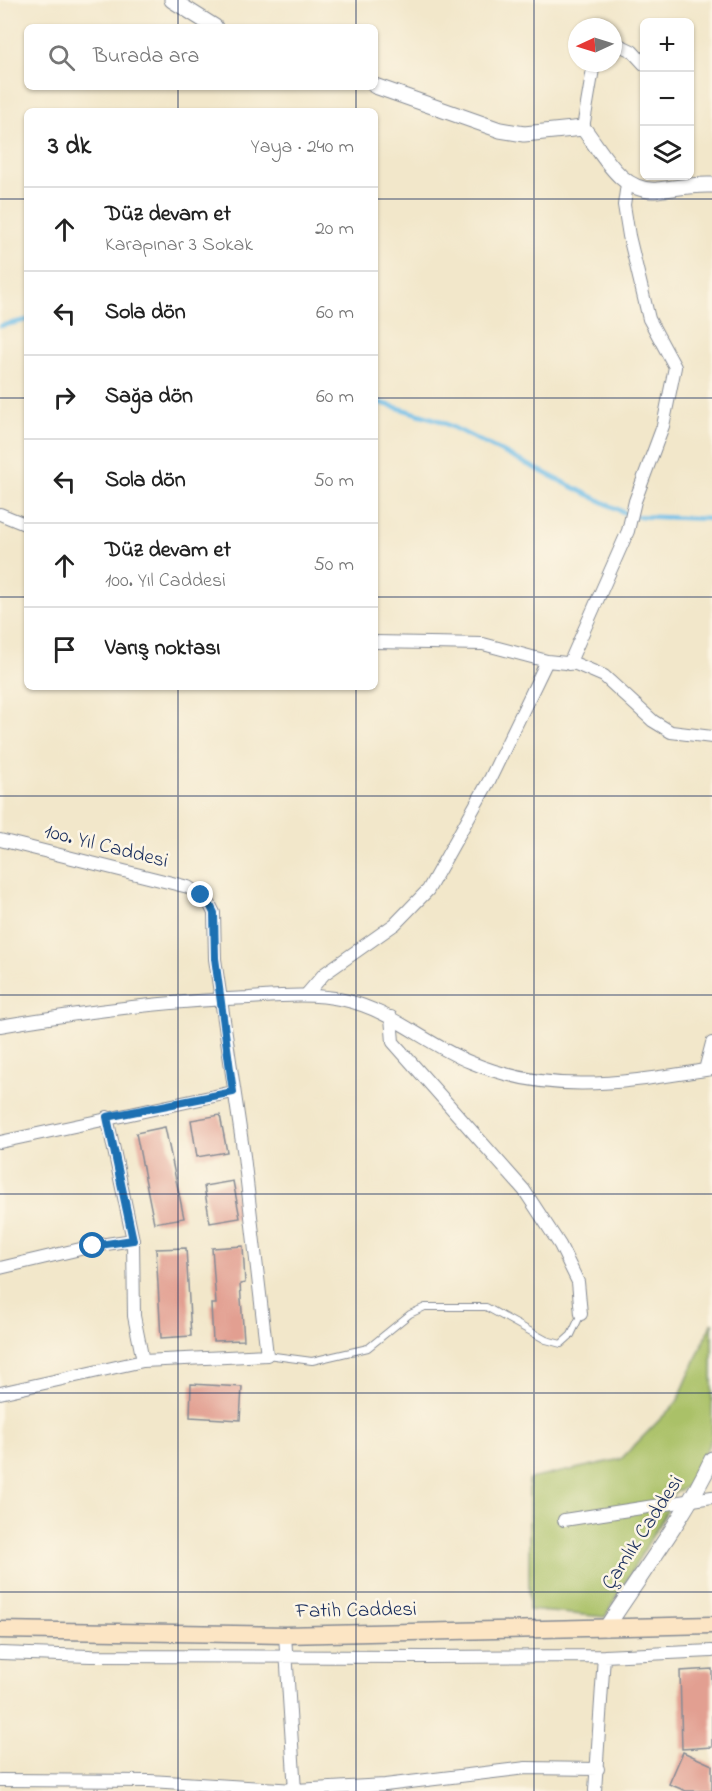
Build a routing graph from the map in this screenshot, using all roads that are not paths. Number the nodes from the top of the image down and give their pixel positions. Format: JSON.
{"nodes":[{"id":1,"x":172,"y":0,"type":"edge"},
{"id":2,"x":209,"y":24,"type":"edge"},
{"id":3,"x":622,"y":46,"type":"edge"},
{"id":4,"x":640,"y":59,"type":"edge"},
{"id":5,"x":592,"y":72,"type":"edge"},
{"id":6,"x":378,"y":87,"type":"edge"},
{"id":7,"x":583,"y":128,"type":"junction"},
{"id":8,"x":627,"y":184,"type":"junction"},
{"id":9,"x":712,"y":184,"type":"edge"},
{"id":10,"x":0,"y":514,"type":"edge"},
{"id":11,"x":24,"y":524,"type":"edge"},
{"id":12,"x":378,"y":642,"type":"edge"},
{"id":13,"x":547,"y":661,"type":"junction"},
{"id":14,"x":569,"y":664,"type":"junction"},
{"id":15,"x":712,"y":737,"type":"edge"},
{"id":16,"x":0,"y":840,"type":"edge"},
{"id":17,"x":306,"y":995,"type":"junction"},
{"id":18,"x":220,"y":999,"type":"junction"},
{"id":19,"x":391,"y":1017,"type":"junction"},
{"id":20,"x":0,"y":1026,"type":"edge"},
{"id":21,"x":712,"y":1043,"type":"edge"},
{"id":22,"x":709,"y":1070,"type":"edge"},
{"id":23,"x":233,"y":1092,"type":"junction"},
{"id":24,"x":107,"y":1117,"type":"junction"},
{"id":25,"x":0,"y":1142,"type":"edge"},
{"id":26,"x":133,"y":1240,"type":"junction"},
{"id":27,"x":0,"y":1268,"type":"edge"},
{"id":28,"x":581,"y":1314,"type":"joint"},
{"id":29,"x":267,"y":1355,"type":"junction"},
{"id":30,"x":143,"y":1361,"type":"junction"},
{"id":31,"x":0,"y":1393,"type":"edge"},
{"id":32,"x":712,"y":1459,"type":"edge"},
{"id":33,"x":712,"y":1497,"type":"edge"},
{"id":34,"x":693,"y":1499,"type":"junction"},
{"id":35,"x":564,"y":1520,"type":"dead end"},
{"id":36,"x":712,"y":1626,"type":"edge"},
{"id":37,"x":606,"y":1628,"type":"junction"},
{"id":38,"x":0,"y":1630,"type":"edge"},
{"id":39,"x":285,"y":1635,"type":"junction"},
{"id":40,"x":712,"y":1651,"type":"edge"},
{"id":41,"x":0,"y":1653,"type":"edge"},
{"id":42,"x":286,"y":1655,"type":"junction"},
{"id":43,"x":604,"y":1656,"type":"junction"},
{"id":44,"x":598,"y":1769,"type":"junction"},
{"id":45,"x":0,"y":1780,"type":"edge"},
{"id":46,"x":110,"y":1786,"type":"edge"},
{"id":47,"x":152,"y":1786,"type":"edge"},
{"id":48,"x":295,"y":1791,"type":"edge"},
{"id":49,"x":595,"y":1791,"type":"edge"}],
"edges":[{"from":1,"to":2,"type":"street"},
{"from":3,"to":4,"type":"street"},
{"from":5,"to":7,"type":"street"},
{"from":6,"to":7,"type":"street"},
{"from":7,"to":8,"type":"street"},
{"from":8,"to":9,"type":"street"},
{"from":8,"to":14,"type":"street"},
{"from":10,"to":11,"type":"street"},
{"from":12,"to":13,"type":"street"},
{"from":13,"to":14,"type":"street"},
{"from":13,"to":17,"type":"street"},
{"from":14,"to":15,"type":"street"},
{"from":16,"to":18,"type":"street","name":"100. Yıl Caddesi"},
{"from":17,"to":18,"type":"street"},
{"from":17,"to":19,"type":"street"},
{"from":18,"to":20,"type":"street"},
{"from":18,"to":23,"type":"street","name":"100. Yıl Caddesi"},
{"from":19,"to":22,"type":"street"},
{"from":19,"to":28,"type":"street"},
{"from":21,"to":22,"type":"street"},
{"from":23,"to":24,"type":"street"},
{"from":23,"to":29,"type":"street","name":"100. Yıl Caddesi"},
{"from":24,"to":25,"type":"street"},
{"from":24,"to":26,"type":"street"},
{"from":26,"to":27,"type":"street"},
{"from":26,"to":30,"type":"street"},
{"from":28,"to":29,"type":"lane"},
{"from":29,"to":30,"type":"street"},
{"from":30,"to":31,"type":"street"},
{"from":32,"to":34,"type":"street","name":"Çamlık Caddesi"},
{"from":33,"to":34,"type":"street"},
{"from":34,"to":35,"type":"street"},
{"from":34,"to":37,"type":"street","name":"Çamlık Caddesi"},
{"from":36,"to":37,"type":"main road","name":"Fatih Caddesi"},
{"from":37,"to":39,"type":"main road","name":"Fatih Caddesi"},
{"from":38,"to":39,"type":"main road","name":"Fatih Caddesi"},
{"from":39,"to":42,"type":"street"},
{"from":40,"to":43,"type":"street"},
{"from":41,"to":42,"type":"street"},
{"from":42,"to":43,"type":"street"},
{"from":42,"to":48,"type":"street"},
{"from":43,"to":44,"type":"street"},
{"from":44,"to":48,"type":"street"},
{"from":44,"to":49,"type":"street"},
{"from":45,"to":46,"type":"street"},
{"from":46,"to":47,"type":"street"},
{"from":47,"to":48,"type":"street"}]}
